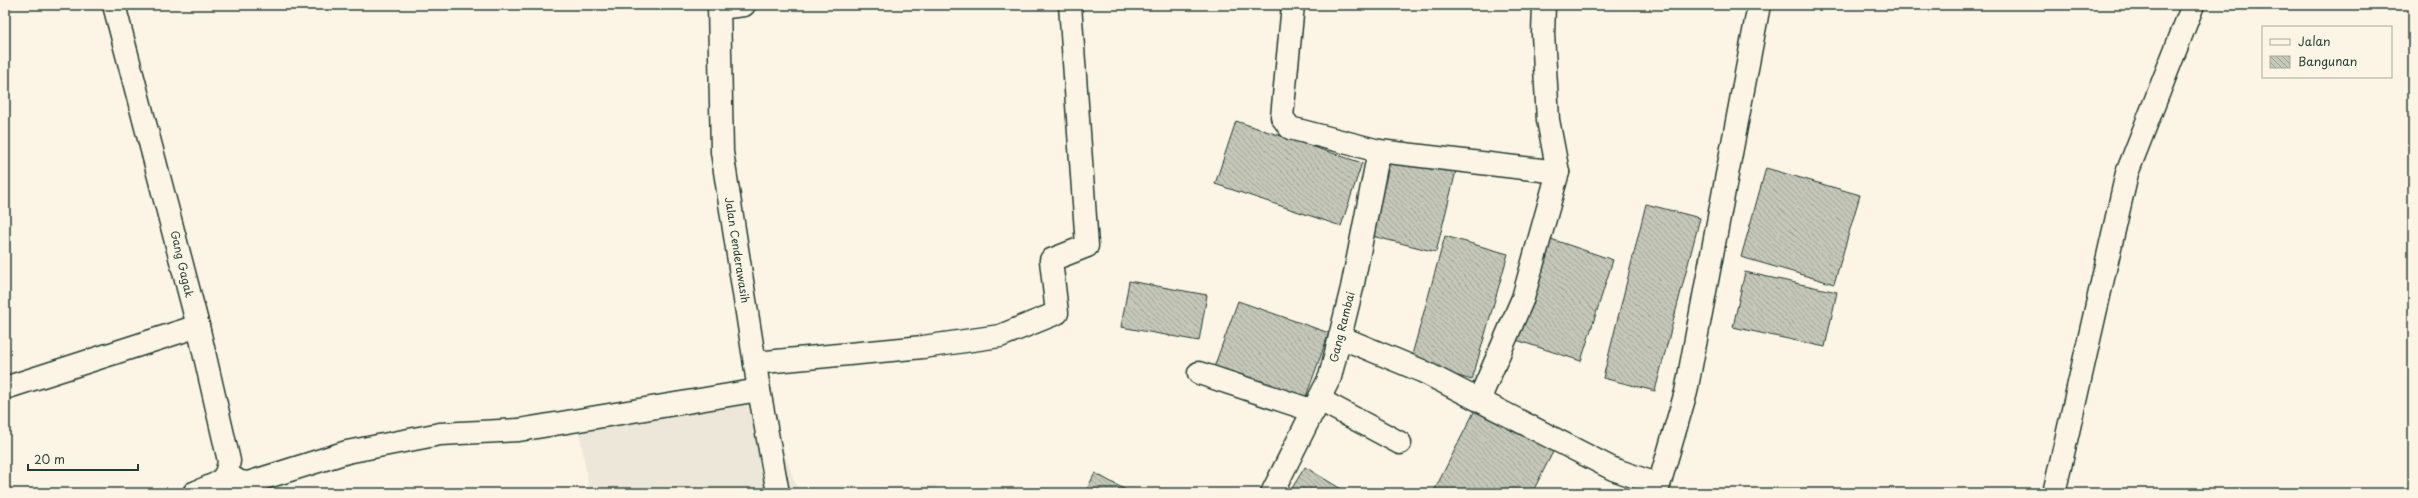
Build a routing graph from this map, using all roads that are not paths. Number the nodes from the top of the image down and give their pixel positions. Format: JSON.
{"nodes":[{"id":1,"x":114,"y":5,"type":"edge"},
{"id":2,"x":744,"y":5,"type":"edge"},
{"id":3,"x":1070,"y":5,"type":"edge"},
{"id":4,"x":1293,"y":5,"type":"edge"},
{"id":5,"x":1544,"y":5,"type":"edge"},
{"id":6,"x":1759,"y":5,"type":"edge"},
{"id":7,"x":2193,"y":5,"type":"edge"},
{"id":8,"x":719,"y":6,"type":"edge"},
{"id":9,"x":1379,"y":151,"type":"junction"},
{"id":10,"x":1558,"y":172,"type":"junction"},
{"id":11,"x":198,"y":326,"type":"junction"},
{"id":12,"x":1340,"y":337,"type":"junction"},
{"id":13,"x":755,"y":362,"type":"junction"},
{"id":14,"x":1199,"y":373,"type":"dead end"},
{"id":15,"x":5,"y":388,"type":"edge"},
{"id":16,"x":759,"y":390,"type":"junction"},
{"id":17,"x":1479,"y":400,"type":"junction"},
{"id":18,"x":1317,"y":406,"type":"junction"},
{"id":19,"x":1400,"y":443,"type":"dead end"},
{"id":20,"x":227,"y":474,"type":"junction"},
{"id":21,"x":194,"y":493,"type":"edge"},
{"id":22,"x":778,"y":493,"type":"edge"},
{"id":23,"x":1272,"y":493,"type":"edge"},
{"id":24,"x":2054,"y":493,"type":"edge"}],
"edges":[{"from":1,"to":11,"type":"street","name":"Gang Gagak"},
{"from":2,"to":8,"type":"street"},
{"from":3,"to":13,"type":"street"},
{"from":4,"to":9,"type":"street"},
{"from":5,"to":10,"type":"street"},
{"from":6,"to":17,"type":"street"},
{"from":7,"to":24,"type":"street"},
{"from":8,"to":13,"type":"street","name":"Jalan Cenderawasih"},
{"from":9,"to":10,"type":"street"},
{"from":9,"to":12,"type":"street","name":"Gang Rambai"},
{"from":10,"to":17,"type":"street"},
{"from":11,"to":15,"type":"street"},
{"from":11,"to":20,"type":"street","name":"Gang Gagak"},
{"from":12,"to":17,"type":"street"},
{"from":12,"to":18,"type":"street","name":"Gang Rambai"},
{"from":13,"to":16,"type":"street","name":"Jalan Cenderawasih"},
{"from":14,"to":18,"type":"street"},
{"from":16,"to":20,"type":"street"},
{"from":16,"to":22,"type":"street","name":"Jalan Cenderawasih"},
{"from":18,"to":19,"type":"street"},
{"from":18,"to":23,"type":"street","name":"Gang Rambai"},
{"from":20,"to":21,"type":"street"}]}
